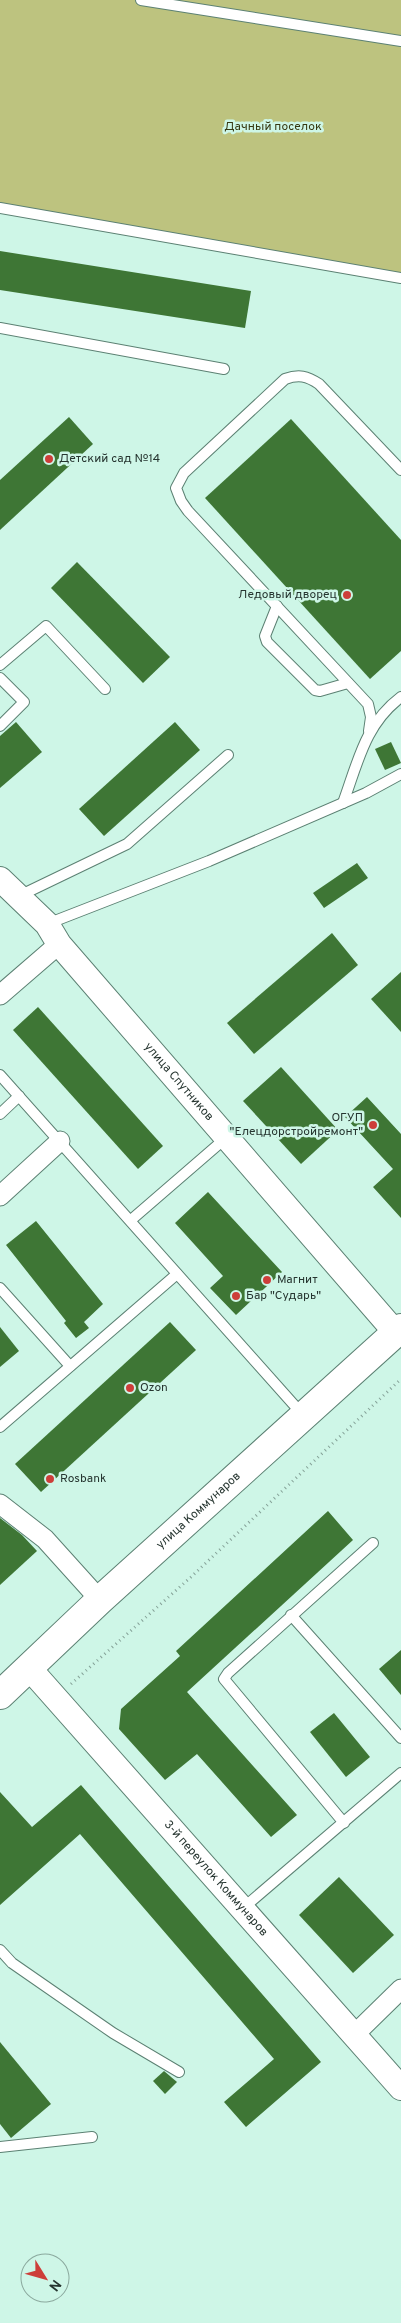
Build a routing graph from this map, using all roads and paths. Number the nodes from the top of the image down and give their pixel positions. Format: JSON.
{"nodes":[{"id":1,"x":141,"y":0,"type":"edge"},
{"id":2,"x":401,"y":41,"type":"edge"},
{"id":3,"x":0,"y":208,"type":"edge"},
{"id":4,"x":401,"y":278,"type":"edge"},
{"id":5,"x":0,"y":328,"type":"edge"},
{"id":6,"x":224,"y":369,"type":"dead end"},
{"id":7,"x":401,"y":470,"type":"edge"},
{"id":8,"x":277,"y":606,"type":"junction"},
{"id":9,"x":0,"y":665,"type":"edge"},
{"id":10,"x":0,"y":678,"type":"edge"},
{"id":11,"x":348,"y":683,"type":"junction"},
{"id":12,"x":105,"y":690,"type":"dead end"},
{"id":13,"x":401,"y":697,"type":"edge"},
{"id":14,"x":0,"y":726,"type":"edge"},
{"id":15,"x":369,"y":731,"type":"junction"},
{"id":16,"x":228,"y":755,"type":"dead end"},
{"id":17,"x":401,"y":774,"type":"edge"},
{"id":18,"x":344,"y":803,"type":"junction"},
{"id":19,"x":0,"y":879,"type":"edge"},
{"id":20,"x":17,"y":897,"type":"junction"},
{"id":21,"x":47,"y":924,"type":"junction"},
{"id":22,"x":59,"y":944,"type":"junction"},
{"id":23,"x":0,"y":995,"type":"edge"},
{"id":24,"x":0,"y":1075,"type":"edge"},
{"id":25,"x":19,"y":1096,"type":"junction"},
{"id":26,"x":0,"y":1114,"type":"edge"},
{"id":27,"x":228,"y":1137,"type":"junction"},
{"id":28,"x":60,"y":1141,"type":"junction"},
{"id":29,"x":0,"y":1196,"type":"edge"},
{"id":30,"x":131,"y":1220,"type":"junction"},
{"id":31,"x":177,"y":1274,"type":"junction"},
{"id":32,"x":0,"y":1288,"type":"edge"},
{"id":33,"x":399,"y":1333,"type":"edge"},
{"id":34,"x":70,"y":1366,"type":"junction"},
{"id":35,"x":401,"y":1379,"type":"edge"},
{"id":36,"x":304,"y":1416,"type":"junction"},
{"id":37,"x":0,"y":1427,"type":"edge"},
{"id":38,"x":0,"y":1504,"type":"edge"},
{"id":39,"x":374,"y":1543,"type":"dead end"},
{"id":40,"x":100,"y":1600,"type":"junction"},
{"id":41,"x":291,"y":1615,"type":"junction"},
{"id":42,"x":30,"y":1669,"type":"junction"},
{"id":43,"x":0,"y":1695,"type":"edge"},
{"id":44,"x":56,"y":1698,"type":"junction"},
{"id":45,"x":401,"y":1738,"type":"edge"},
{"id":46,"x":401,"y":1773,"type":"edge"},
{"id":47,"x":344,"y":1823,"type":"junction"},
{"id":48,"x":241,"y":1910,"type":"junction"},
{"id":49,"x":0,"y":1950,"type":"edge"},
{"id":50,"x":401,"y":1989,"type":"edge"},
{"id":51,"x":354,"y":2035,"type":"junction"},
{"id":52,"x":179,"y":2072,"type":"dead end"},
{"id":53,"x":401,"y":2088,"type":"edge"},
{"id":54,"x":92,"y":2137,"type":"dead end"},
{"id":55,"x":0,"y":2147,"type":"edge"}],
"edges":[{"from":1,"to":2,"type":"lane"},
{"from":3,"to":4,"type":"lane"},
{"from":5,"to":6,"type":"lane"},
{"from":7,"to":8,"type":"lane"},
{"from":8,"to":11,"type":"lane"},
{"from":8,"to":11,"type":"lane"},
{"from":9,"to":12,"type":"lane"},
{"from":10,"to":14,"type":"lane"},
{"from":11,"to":15,"type":"lane"},
{"from":13,"to":15,"type":"lane"},
{"from":15,"to":18,"type":"lane"},
{"from":16,"to":20,"type":"lane"},
{"from":17,"to":18,"type":"lane"},
{"from":18,"to":21,"type":"lane"},
{"from":19,"to":20,"type":"street","name":"улица Спутников"},
{"from":20,"to":21,"type":"street","name":"улица Спутников"},
{"from":21,"to":22,"type":"street","name":"улица Спутников"},
{"from":22,"to":23,"type":"street"},
{"from":22,"to":27,"type":"street","name":"улица Спутников"},
{"from":24,"to":25,"type":"lane"},
{"from":25,"to":26,"type":"lane"},
{"from":25,"to":28,"type":"lane"},
{"from":27,"to":30,"type":"lane"},
{"from":27,"to":33,"type":"street","name":"улица Спутников"},
{"from":28,"to":29,"type":"street"},
{"from":28,"to":30,"type":"lane"},
{"from":30,"to":31,"type":"lane"},
{"from":31,"to":34,"type":"lane"},
{"from":31,"to":36,"type":"lane"},
{"from":32,"to":34,"type":"lane"},
{"from":33,"to":36,"type":"main road","name":"улица Коммунаров"},
{"from":34,"to":37,"type":"lane"},
{"from":35,"to":44,"type":"path"},
{"from":36,"to":40,"type":"main road","name":"улица Коммунаров"},
{"from":38,"to":40,"type":"street"},
{"from":39,"to":41,"type":"lane"},
{"from":40,"to":42,"type":"main road","name":"улица Коммунаров"},
{"from":41,"to":45,"type":"lane"},
{"from":41,"to":47,"type":"lane"},
{"from":42,"to":43,"type":"main road","name":"улица Коммунаров"},
{"from":42,"to":44,"type":"street","name":"3-й переулок Коммунаров"},
{"from":44,"to":48,"type":"street","name":"3-й переулок Коммунаров"},
{"from":46,"to":47,"type":"lane"},
{"from":47,"to":48,"type":"lane"},
{"from":48,"to":51,"type":"street","name":"3-й переулок Коммунаров"},
{"from":49,"to":52,"type":"lane"},
{"from":50,"to":51,"type":"street"},
{"from":51,"to":53,"type":"street","name":"3-й переулок Коммунаров"},
{"from":54,"to":55,"type":"lane"}]}
